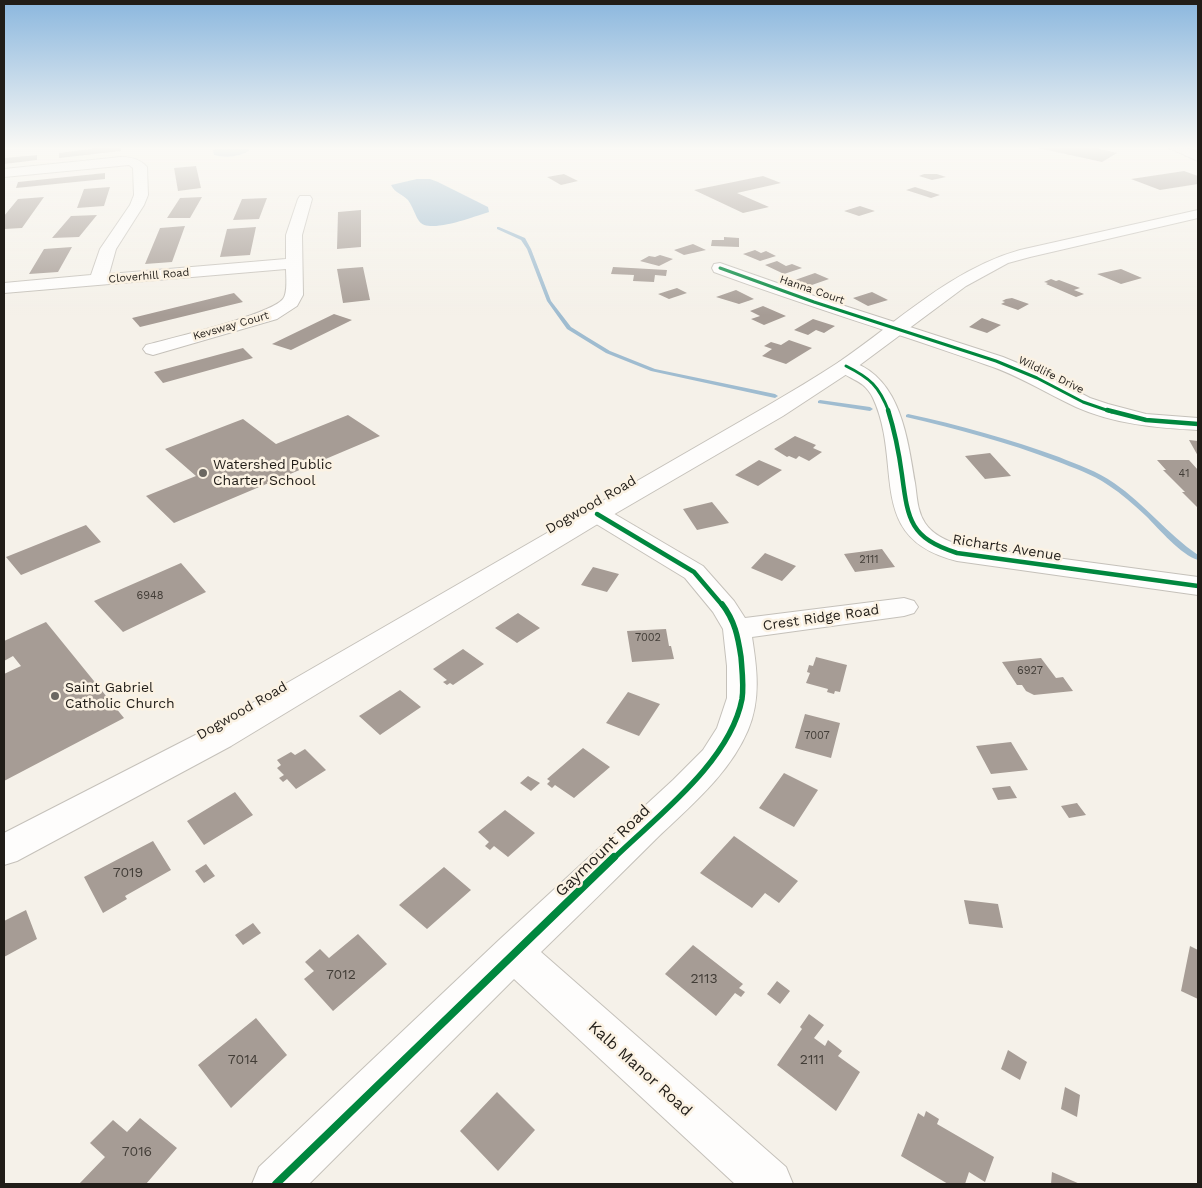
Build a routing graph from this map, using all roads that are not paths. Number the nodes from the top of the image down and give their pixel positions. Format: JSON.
{"nodes":[{"id":1,"x":138,"y":203,"type":"edge"},
{"id":2,"x":305,"y":203,"type":"edge"},
{"id":3,"x":1198,"y":214,"type":"edge"},
{"id":4,"x":295,"y":263,"type":"junction"},
{"id":5,"x":720,"y":268,"type":"dead end"},
{"id":6,"x":98,"y":281,"type":"junction"},
{"id":7,"x":4,"y":288,"type":"edge"},
{"id":8,"x":898,"y":329,"type":"junction"},
{"id":9,"x":153,"y":348,"type":"dead end"},
{"id":10,"x":846,"y":366,"type":"junction"},
{"id":11,"x":1198,"y":424,"type":"edge"},
{"id":12,"x":597,"y":514,"type":"junction"},
{"id":13,"x":1198,"y":586,"type":"edge"},
{"id":14,"x":904,"y":606,"type":"dead end"},
{"id":15,"x":737,"y":629,"type":"junction"},
{"id":16,"x":4,"y":850,"type":"edge"},
{"id":17,"x":513,"y":953,"type":"junction"},
{"id":18,"x":276,"y":1184,"type":"edge"},
{"id":19,"x":769,"y":1184,"type":"edge"}],
"edges":[{"from":1,"to":6,"type":"street"},
{"from":2,"to":4,"type":"street","name":"Kevsway Court"},
{"from":3,"to":8,"type":"street","name":"Dogwood Road"},
{"from":4,"to":6,"type":"street","name":"Cloverhill Road"},
{"from":4,"to":9,"type":"street","name":"Kevsway Court"},
{"from":5,"to":8,"type":"street","name":"Hanna Court"},
{"from":6,"to":7,"type":"street","name":"Cloverhill Road"},
{"from":8,"to":10,"type":"street","name":"Dogwood Road"},
{"from":8,"to":11,"type":"street","name":"Wildlife Drive"},
{"from":10,"to":12,"type":"street","name":"Dogwood Road"},
{"from":10,"to":13,"type":"street","name":"Richarts Avenue"},
{"from":12,"to":15,"type":"street","name":"Gaymount Road"},
{"from":12,"to":16,"type":"street","name":"Dogwood Road"},
{"from":14,"to":15,"type":"street","name":"Crest Ridge Road"},
{"from":15,"to":17,"type":"street","name":"Gaymount Road"},
{"from":17,"to":18,"type":"street","name":"Gaymount Road"},
{"from":17,"to":19,"type":"street","name":"Kalb Manor Road"}]}
